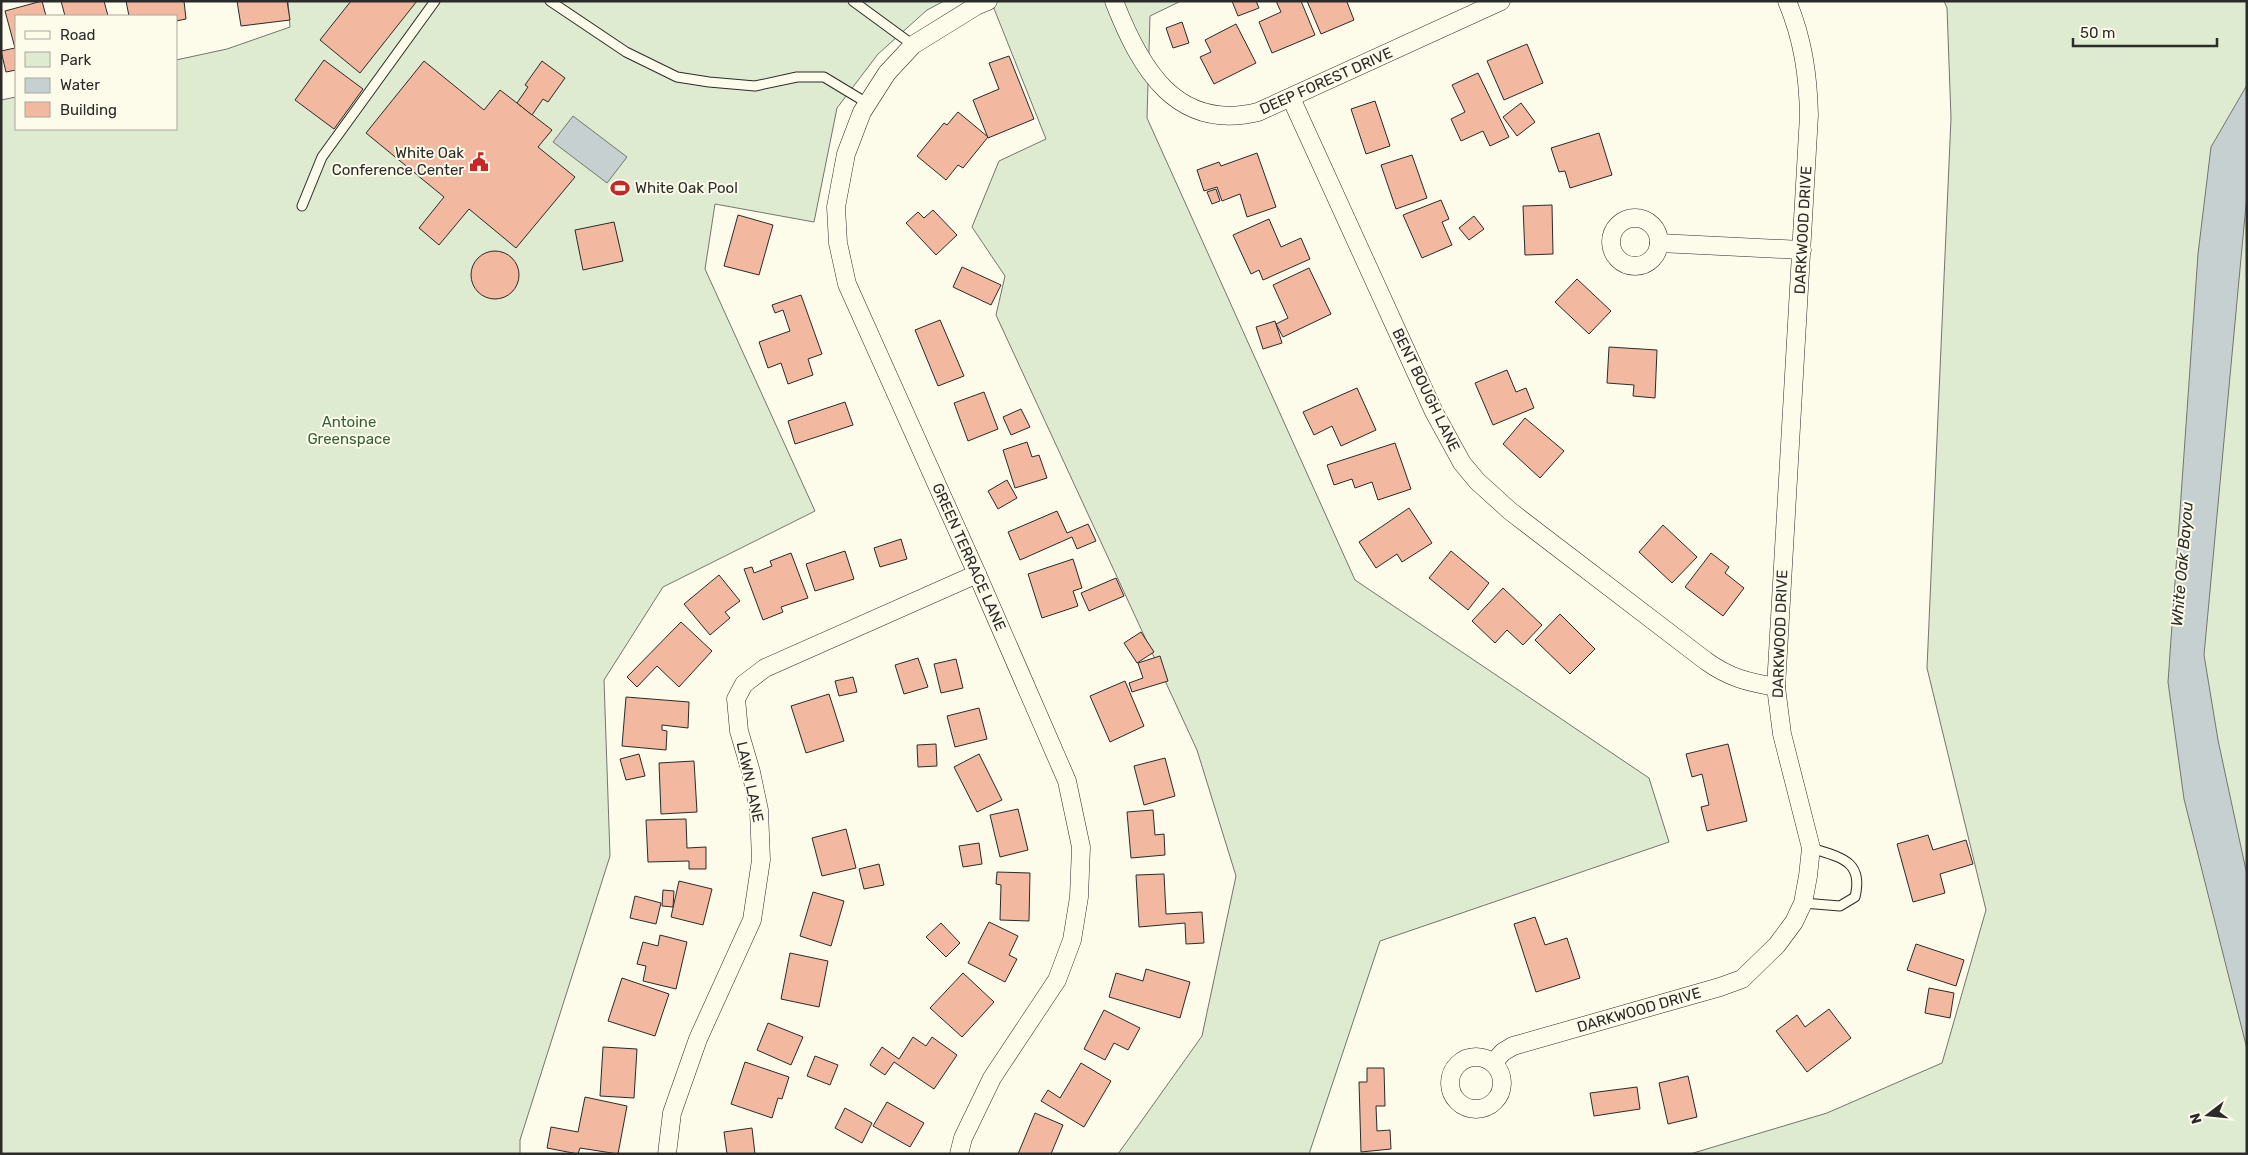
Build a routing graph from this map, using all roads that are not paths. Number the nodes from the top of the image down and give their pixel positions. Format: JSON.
{"nodes":[{"id":1,"x":435,"y":1,"type":"edge"},
{"id":2,"x":550,"y":1,"type":"edge"},
{"id":3,"x":853,"y":1,"type":"edge"},
{"id":4,"x":988,"y":1,"type":"edge"},
{"id":5,"x":1114,"y":1,"type":"edge"},
{"id":6,"x":1501,"y":1,"type":"edge"},
{"id":7,"x":1787,"y":1,"type":"edge"},
{"id":8,"x":913,"y":45,"type":"junction"},
{"id":9,"x":1292,"y":98,"type":"junction"},
{"id":10,"x":867,"y":103,"type":"junction"},
{"id":11,"x":302,"y":206,"type":"dead end"},
{"id":12,"x":1659,"y":243,"type":"dead end"},
{"id":13,"x":1802,"y":250,"type":"junction"},
{"id":14,"x":977,"y":574,"type":"junction"},
{"id":15,"x":1776,"y":687,"type":"junction"},
{"id":16,"x":1811,"y":848,"type":"junction"},
{"id":17,"x":1803,"y":903,"type":"junction"},
{"id":18,"x":1493,"y":1063,"type":"dead end"},
{"id":19,"x":666,"y":1154,"type":"edge"},
{"id":20,"x":959,"y":1154,"type":"edge"}],
"edges":[{"from":1,"to":11,"type":"lane"},
{"from":2,"to":10,"type":"lane"},
{"from":3,"to":8,"type":"lane"},
{"from":4,"to":8,"type":"street","name":"GREEN TERRACE LANE"},
{"from":5,"to":9,"type":"street","name":"DEEP FOREST DRIVE"},
{"from":6,"to":9,"type":"street","name":"DEEP FOREST DRIVE"},
{"from":7,"to":13,"type":"street","name":"DARKWOOD DRIVE"},
{"from":8,"to":10,"type":"street","name":"GREEN TERRACE LANE"},
{"from":9,"to":15,"type":"street","name":"BENT BOUGH LANE"},
{"from":10,"to":14,"type":"street","name":"GREEN TERRACE LANE"},
{"from":12,"to":13,"type":"street"},
{"from":13,"to":15,"type":"street","name":"DARKWOOD DRIVE"},
{"from":14,"to":19,"type":"street","name":"LAWN LANE"},
{"from":14,"to":20,"type":"street","name":"GREEN TERRACE LANE"},
{"from":15,"to":16,"type":"street","name":"DARKWOOD DRIVE"},
{"from":16,"to":17,"type":"street","name":"DARKWOOD DRIVE"},
{"from":16,"to":17,"type":"lane"},
{"from":17,"to":18,"type":"street","name":"DARKWOOD DRIVE"}]}
